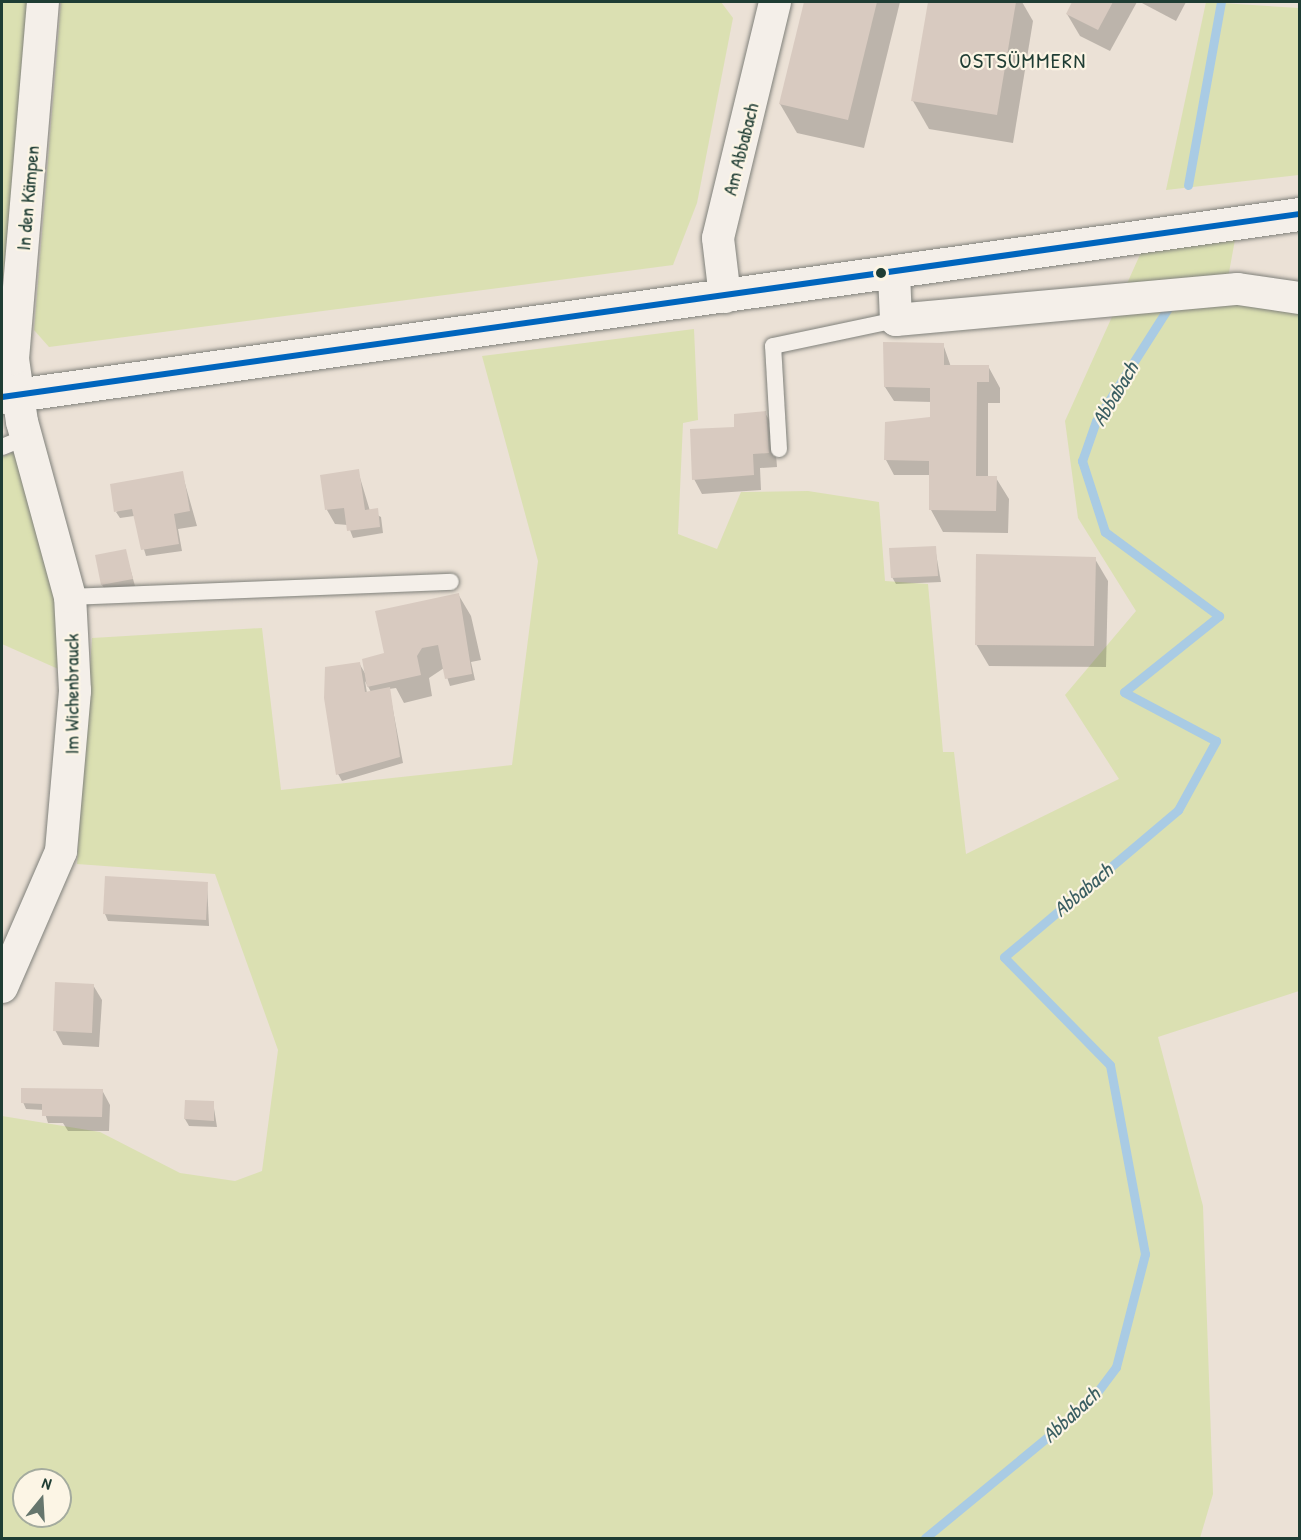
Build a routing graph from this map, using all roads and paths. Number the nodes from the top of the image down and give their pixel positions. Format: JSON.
{"nodes":[{"id":1,"x":43,"y":2,"type":"edge"},
{"id":2,"x":775,"y":2,"type":"edge"},
{"id":3,"x":1299,"y":214,"type":"edge"},
{"id":4,"x":894,"y":273,"type":"junction"},
{"id":5,"x":725,"y":297,"type":"junction"},
{"id":6,"x":1299,"y":298,"type":"edge"},
{"id":7,"x":896,"y":320,"type":"junction"},
{"id":8,"x":9,"y":396,"type":"edge"},
{"id":9,"x":14,"y":442,"type":"edge"},
{"id":10,"x":779,"y":449,"type":"dead end"},
{"id":11,"x":451,"y":582,"type":"dead end"},
{"id":12,"x":70,"y":597,"type":"junction"},
{"id":13,"x":2,"y":987,"type":"edge"}],
"edges":[{"from":1,"to":8,"type":"street","name":"In den Kämpen"},
{"from":2,"to":5,"type":"street","name":"Am Abbabach"},
{"from":3,"to":4,"type":"main road"},
{"from":4,"to":5,"type":"main road"},
{"from":4,"to":7,"type":"street"},
{"from":5,"to":8,"type":"main road"},
{"from":6,"to":7,"type":"street"},
{"from":7,"to":10,"type":"lane"},
{"from":8,"to":9,"type":"street","name":"Im Wichenbrauck"},
{"from":9,"to":12,"type":"street","name":"Im Wichenbrauck"},
{"from":11,"to":12,"type":"lane"},
{"from":12,"to":13,"type":"street","name":"Im Wichenbrauck"}]}
